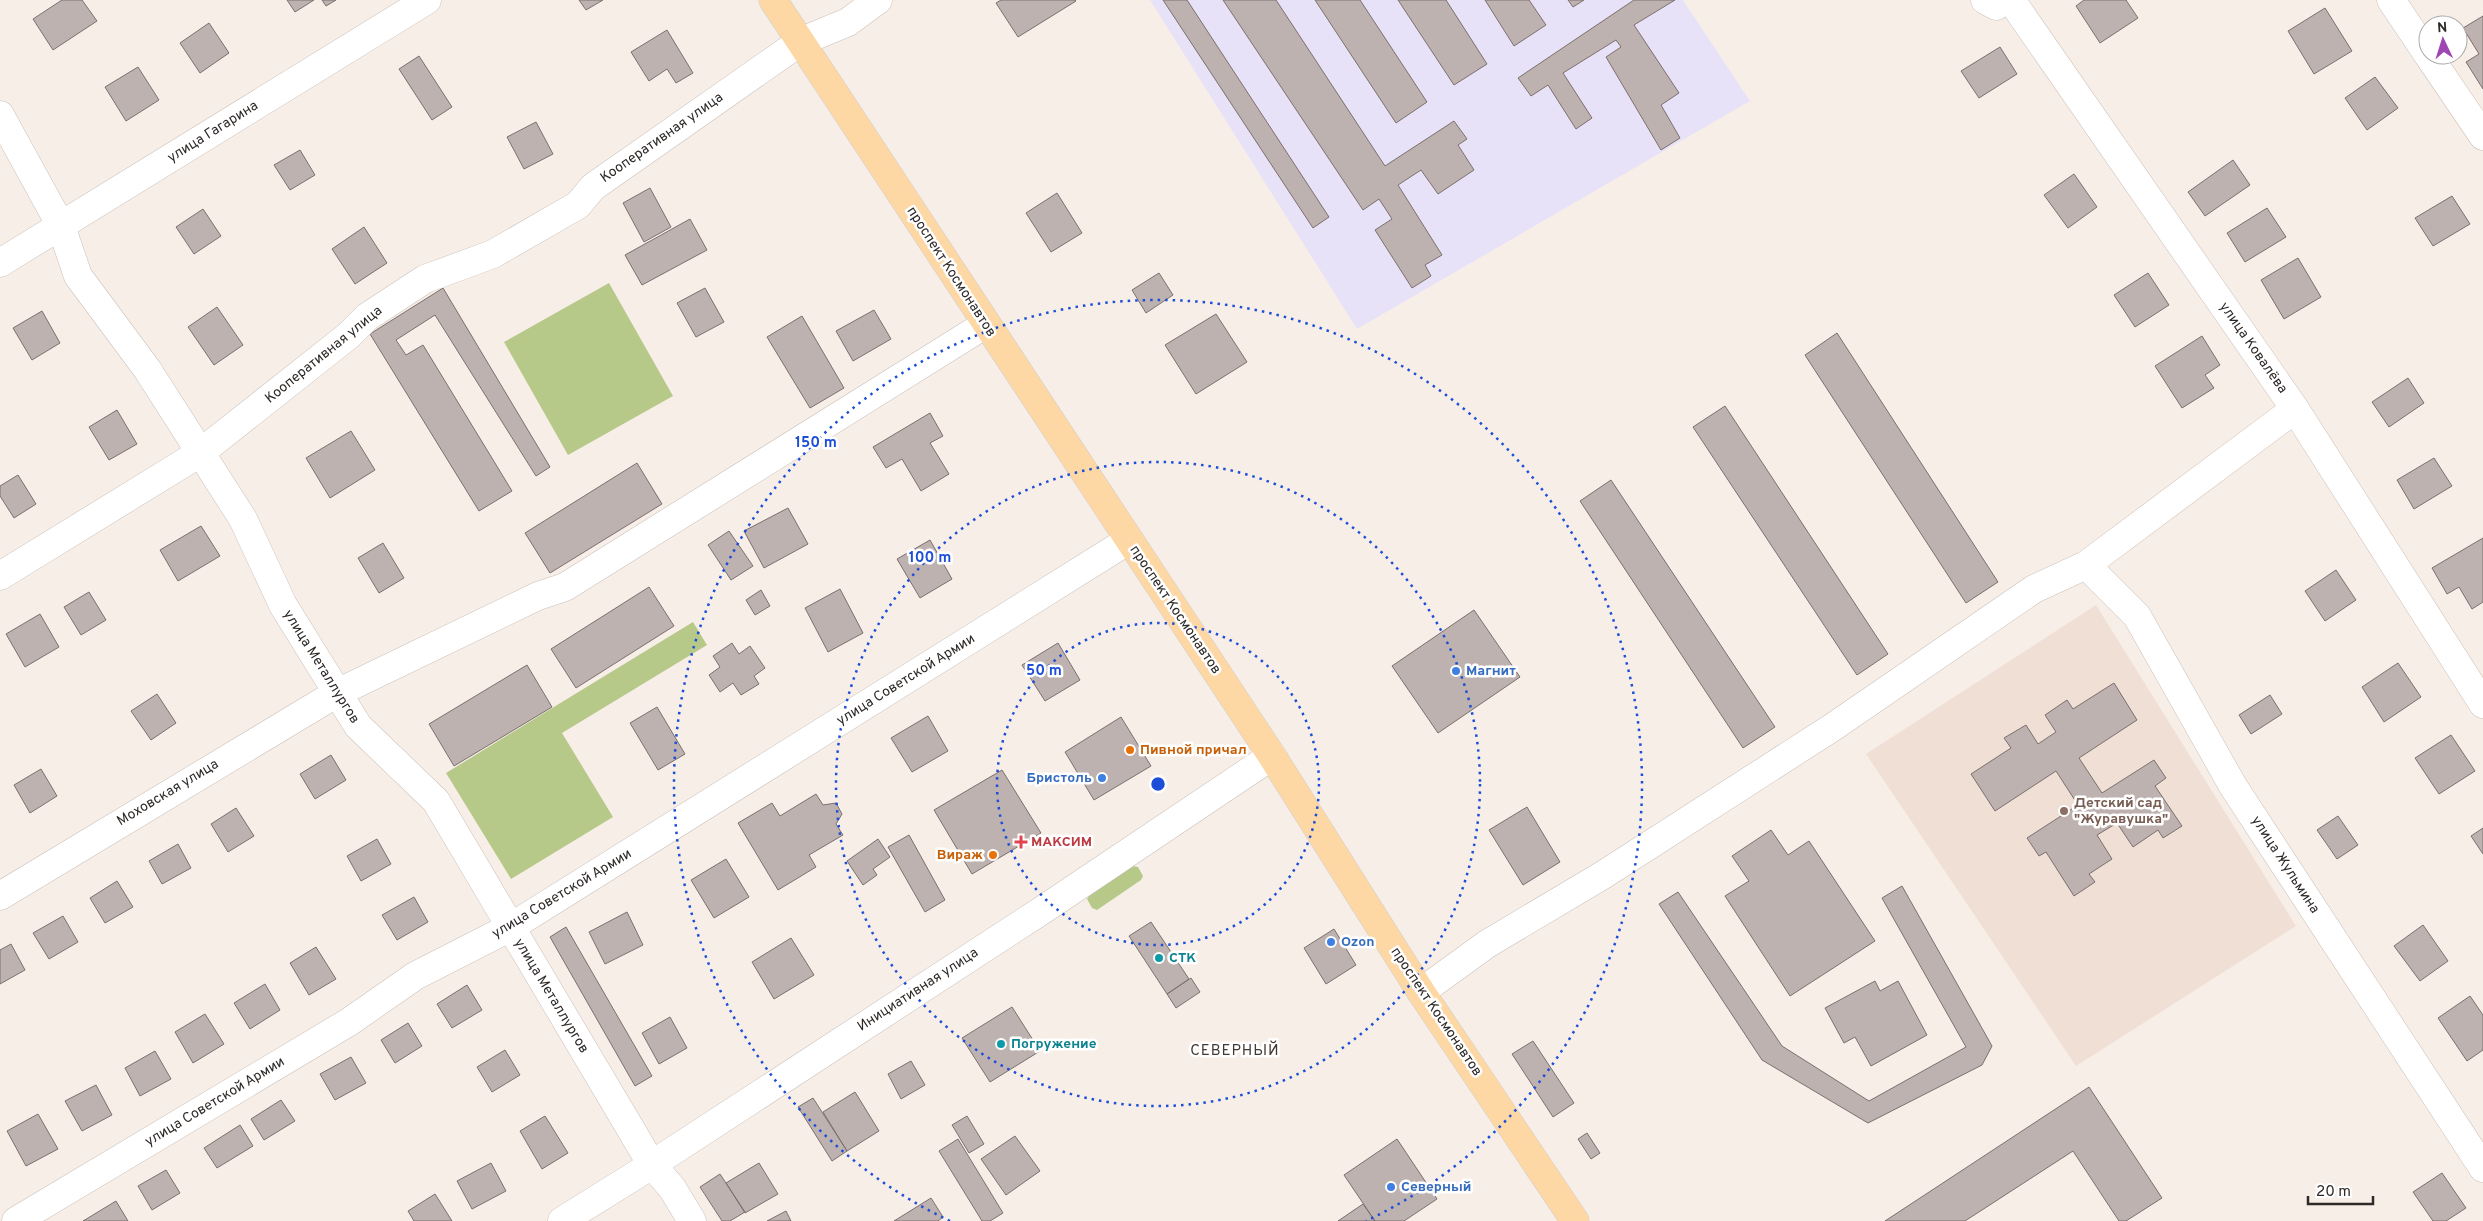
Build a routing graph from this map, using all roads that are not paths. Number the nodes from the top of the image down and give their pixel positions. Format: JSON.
{"nodes":[{"id":1,"x":426,"y":0,"type":"edge"},
{"id":2,"x":773,"y":0,"type":"edge"},
{"id":3,"x":878,"y":0,"type":"edge"},
{"id":4,"x":2391,"y":0,"type":"edge"},
{"id":5,"x":1998,"y":2,"type":"edge"},
{"id":6,"x":2418,"y":40,"type":"edge"},
{"id":7,"x":800,"y":42,"type":"junction"},
{"id":8,"x":2435,"y":65,"type":"edge"},
{"id":9,"x":0,"y":115,"type":"edge"},
{"id":10,"x":2483,"y":136,"type":"edge"},
{"id":11,"x":61,"y":226,"type":"junction"},
{"id":12,"x":0,"y":263,"type":"edge"},
{"id":13,"x":986,"y":324,"type":"junction"},
{"id":14,"x":2295,"y":409,"type":"junction"},
{"id":15,"x":200,"y":453,"type":"junction"},
{"id":16,"x":1129,"y":540,"type":"junction"},
{"id":17,"x":2086,"y":565,"type":"junction"},
{"id":18,"x":0,"y":576,"type":"edge"},
{"id":19,"x":337,"y":693,"type":"junction"},
{"id":20,"x":2483,"y":704,"type":"edge"},
{"id":21,"x":1272,"y":756,"type":"junction"},
{"id":22,"x":0,"y":896,"type":"edge"},
{"id":23,"x":511,"y":927,"type":"junction"},
{"id":24,"x":1421,"y":992,"type":"junction"},
{"id":25,"x":652,"y":1165,"type":"junction"},
{"id":26,"x":2483,"y":1168,"type":"edge"},
{"id":27,"x":16,"y":1221,"type":"edge"},
{"id":28,"x":562,"y":1221,"type":"edge"},
{"id":29,"x":692,"y":1221,"type":"edge"},
{"id":30,"x":1574,"y":1221,"type":"edge"}],
"edges":[{"from":1,"to":11,"type":"street","name":"улица Гагарина"},
{"from":2,"to":7,"type":"main road","name":"проспект Космонавтов"},
{"from":3,"to":7,"type":"street","name":"Кооперативная улица"},
{"from":4,"to":6,"type":"street"},
{"from":5,"to":14,"type":"street","name":"улица Ковалёва"},
{"from":7,"to":13,"type":"main road","name":"проспект Космонавтов"},
{"from":7,"to":15,"type":"street","name":"Кооперативная улица"},
{"from":8,"to":10,"type":"street"},
{"from":9,"to":11,"type":"street","name":"улица Металлургов"},
{"from":11,"to":12,"type":"street","name":"улица Гагарина"},
{"from":11,"to":15,"type":"street","name":"улица Металлургов"},
{"from":13,"to":16,"type":"main road","name":"проспект Космонавтов"},
{"from":13,"to":19,"type":"street"},
{"from":14,"to":17,"type":"street"},
{"from":14,"to":20,"type":"street","name":"улица Ковалёва"},
{"from":15,"to":18,"type":"street","name":"Кооперативная улица"},
{"from":15,"to":19,"type":"street","name":"улица Металлургов"},
{"from":16,"to":21,"type":"main road","name":"проспект Космонавтов"},
{"from":16,"to":23,"type":"street","name":"улица Советской Армии"},
{"from":17,"to":24,"type":"street"},
{"from":17,"to":26,"type":"street","name":"улица Жульмина"},
{"from":19,"to":22,"type":"street","name":"Моховская улица"},
{"from":19,"to":23,"type":"street","name":"улица Металлургов"},
{"from":21,"to":24,"type":"main road","name":"проспект Космонавтов"},
{"from":21,"to":25,"type":"street","name":"Инициативная улица"},
{"from":23,"to":25,"type":"street","name":"улица Металлургов"},
{"from":23,"to":27,"type":"street","name":"улица Советской Армии"},
{"from":24,"to":30,"type":"main road","name":"проспект Космонавтов"},
{"from":25,"to":28,"type":"street","name":"Инициативная улица"},
{"from":25,"to":29,"type":"street","name":"улица Металлургов"}]}
